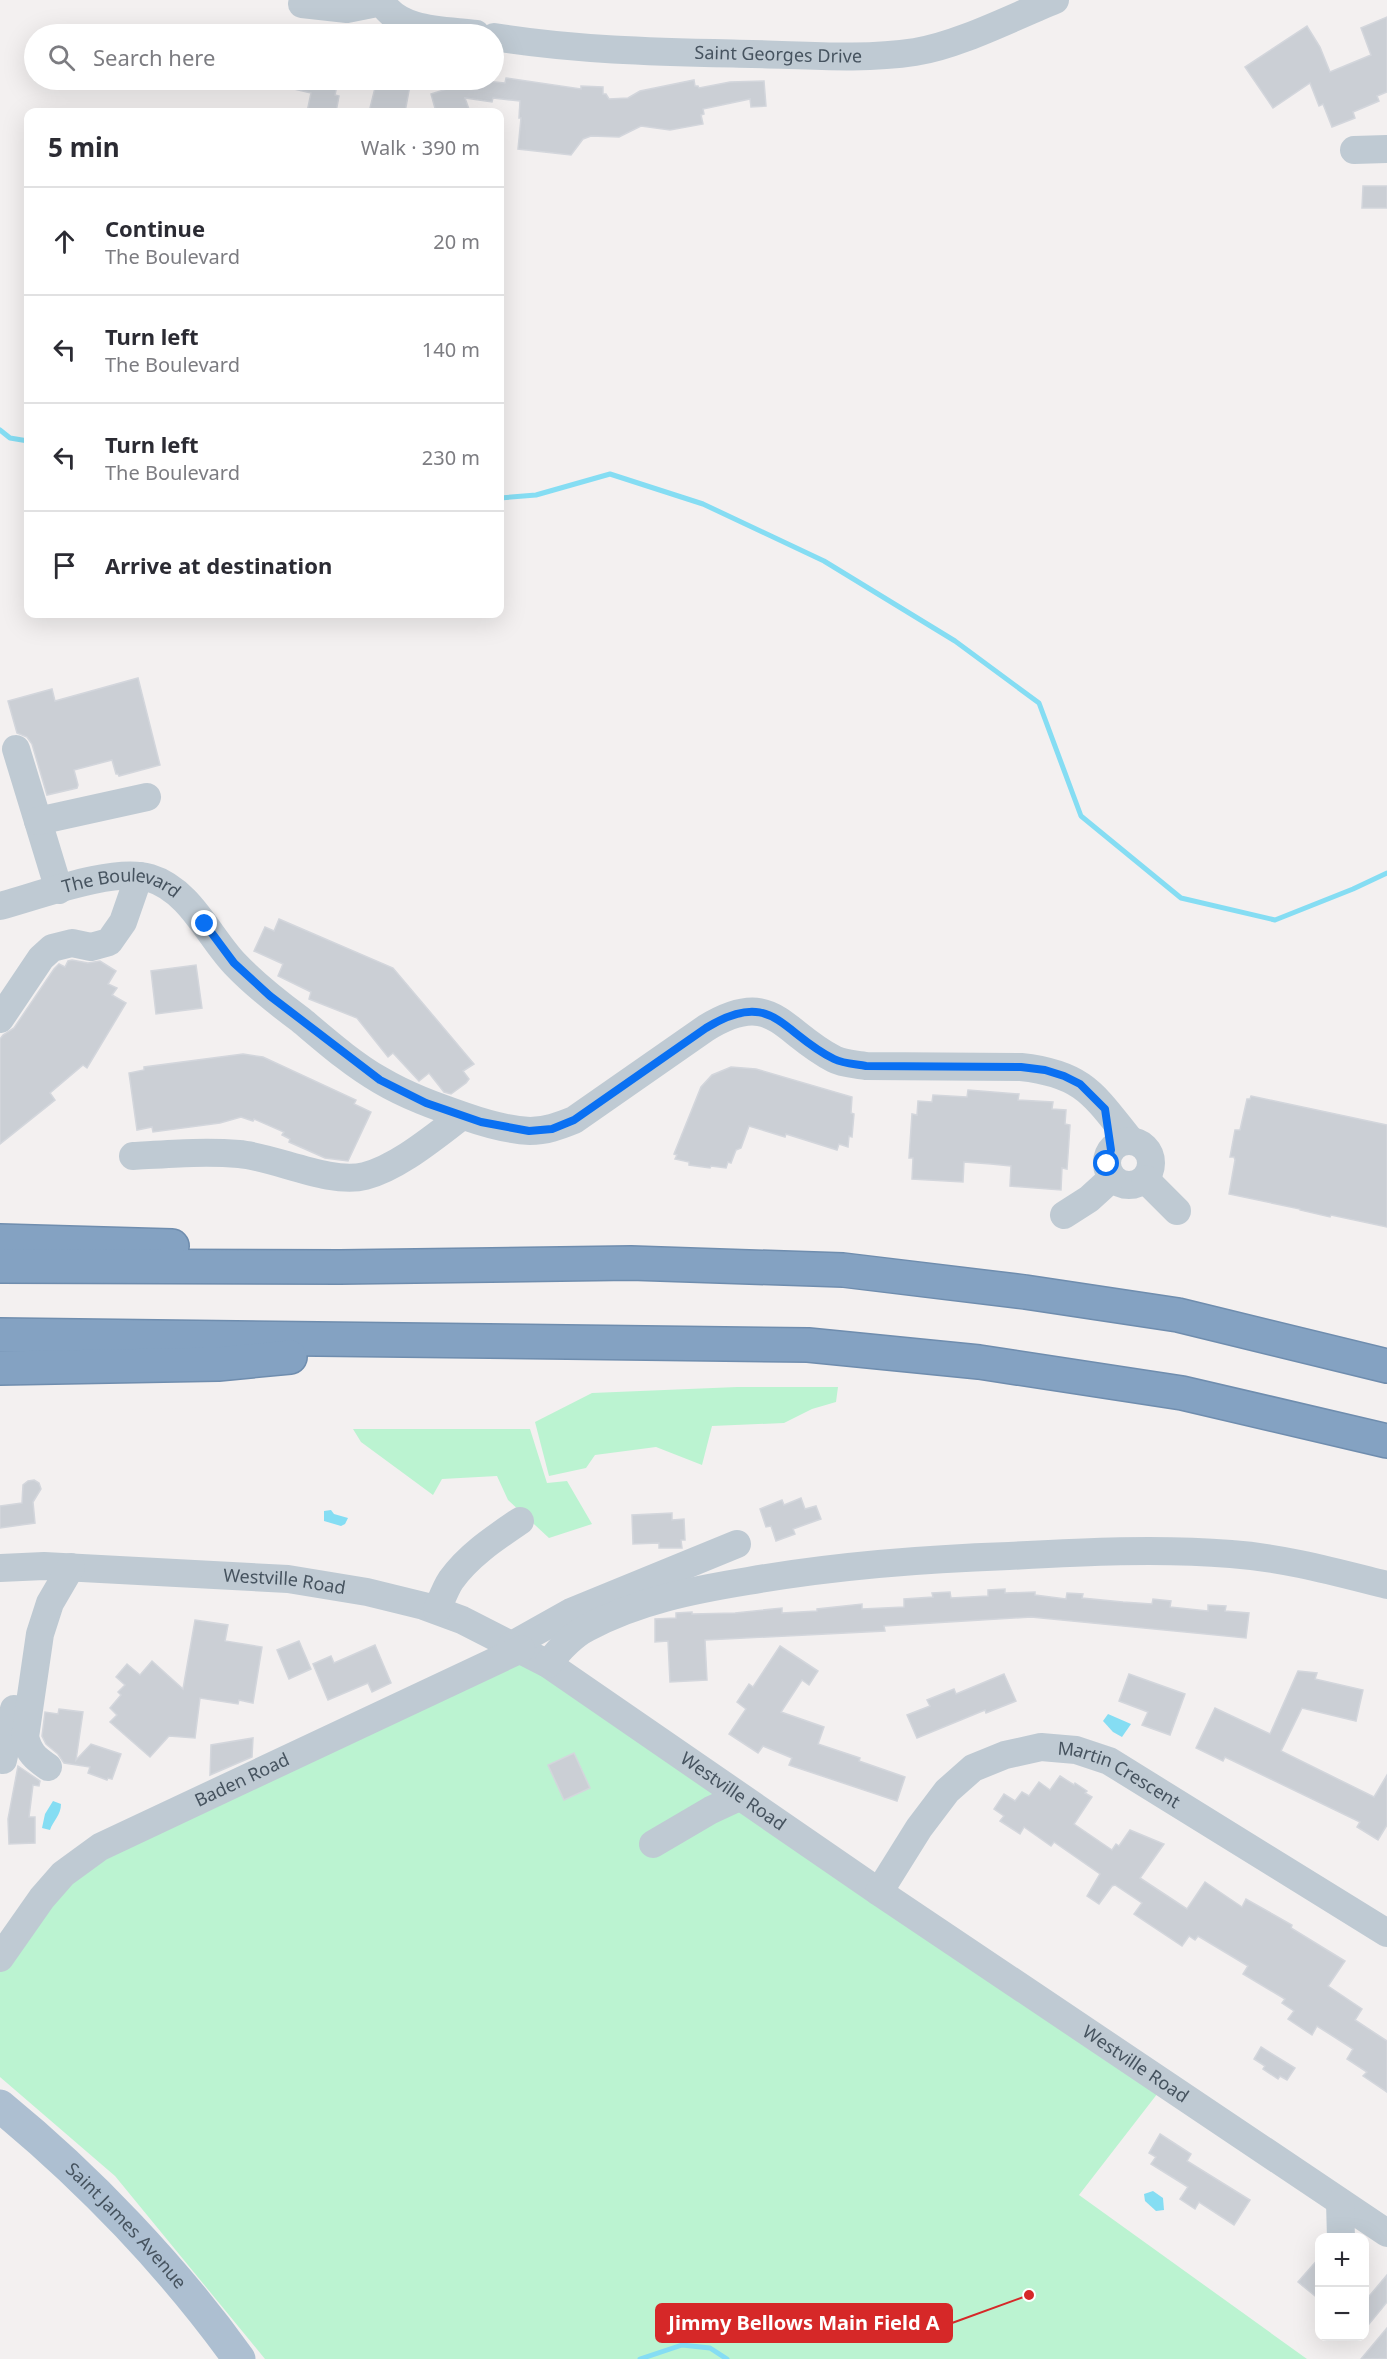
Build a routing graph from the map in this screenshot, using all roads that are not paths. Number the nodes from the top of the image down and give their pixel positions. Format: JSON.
{"nodes":[{"id":1,"x":1055,"y":0,"type":"edge"},
{"id":2,"x":382,"y":1,"type":"edge"},
{"id":3,"x":302,"y":4,"type":"dead end"},
{"id":4,"x":1008,"y":8,"type":"edge"},
{"id":5,"x":411,"y":24,"type":"edge"},
{"id":6,"x":504,"y":38,"type":"edge"},
{"id":7,"x":1387,"y":149,"type":"edge"},
{"id":8,"x":1354,"y":150,"type":"dead end"},
{"id":9,"x":16,"y":749,"type":"dead end"},
{"id":10,"x":147,"y":797,"type":"dead end"},
{"id":11,"x":38,"y":821,"type":"junction"},
{"id":12,"x":138,"y":876,"type":"junction"},
{"id":13,"x":59,"y":890,"type":"junction"},
{"id":14,"x":0,"y":906,"type":"edge"},
{"id":15,"x":0,"y":1019,"type":"edge"},
{"id":16,"x":462,"y":1116,"type":"junction"},
{"id":17,"x":1121,"y":1146,"type":"junction"},
{"id":18,"x":133,"y":1156,"type":"dead end"},
{"id":19,"x":1112,"y":1178,"type":"junction"},
{"id":20,"x":1145,"y":1179,"type":"junction"},
{"id":21,"x":1177,"y":1211,"type":"dead end"},
{"id":22,"x":1064,"y":1215,"type":"dead end"},
{"id":23,"x":0,"y":1241,"type":"edge"},
{"id":24,"x":0,"y":1266,"type":"edge"},
{"id":25,"x":340,"y":1267,"type":"junction"},
{"id":26,"x":0,"y":1335,"type":"edge"},
{"id":27,"x":425,"y":1341,"type":"junction"},
{"id":28,"x":1387,"y":1366,"type":"edge"},
{"id":29,"x":0,"y":1368,"type":"edge"},
{"id":30,"x":1387,"y":1441,"type":"edge"},
{"id":31,"x":520,"y":1521,"type":"dead end"},
{"id":32,"x":737,"y":1544,"type":"dead end"},
{"id":33,"x":57,"y":1567,"type":"junction"},
{"id":34,"x":0,"y":1568,"type":"edge"},
{"id":35,"x":1387,"y":1585,"type":"edge"},
{"id":36,"x":437,"y":1610,"type":"junction"},
{"id":37,"x":517,"y":1647,"type":"junction"},
{"id":38,"x":548,"y":1664,"type":"junction"},
{"id":39,"x":3,"y":1760,"type":"dead end"},
{"id":40,"x":48,"y":1767,"type":"dead end"},
{"id":41,"x":739,"y":1797,"type":"junction"},
{"id":42,"x":653,"y":1844,"type":"dead end"},
{"id":43,"x":879,"y":1892,"type":"junction"},
{"id":44,"x":1387,"y":1933,"type":"edge"},
{"id":45,"x":0,"y":1958,"type":"edge"},
{"id":46,"x":0,"y":2106,"type":"edge"},
{"id":47,"x":1340,"y":2202,"type":"junction"},
{"id":48,"x":1341,"y":2233,"type":"edge"},
{"id":49,"x":1387,"y":2233,"type":"edge"},
{"id":50,"x":239,"y":2359,"type":"edge"}],
"edges":[{"from":1,"to":4,"type":"street","name":"Saint Georges Drive"},
{"from":2,"to":3,"type":"street"},
{"from":2,"to":5,"type":"street"},
{"from":4,"to":6,"type":"street","name":"Saint Georges Drive"},
{"from":7,"to":8,"type":"street"},
{"from":9,"to":11,"type":"street"},
{"from":10,"to":11,"type":"street"},
{"from":11,"to":13,"type":"street"},
{"from":12,"to":13,"type":"street","name":"The Boulevard"},
{"from":12,"to":15,"type":"street"},
{"from":12,"to":16,"type":"street","name":"The Boulevard"},
{"from":13,"to":14,"type":"street","name":"The Boulevard"},
{"from":16,"to":17,"type":"street","name":"The Boulevard"},
{"from":16,"to":18,"type":"street"},
{"from":17,"to":19,"type":"street"},
{"from":17,"to":20,"type":"street"},
{"from":19,"to":20,"type":"street"},
{"from":19,"to":22,"type":"street"},
{"from":20,"to":21,"type":"street"},
{"from":23,"to":25,"type":"highway"},
{"from":24,"to":25,"type":"highway"},
{"from":25,"to":28,"type":"highway"},
{"from":26,"to":27,"type":"highway"},
{"from":27,"to":29,"type":"highway"},
{"from":27,"to":30,"type":"highway"},
{"from":31,"to":36,"type":"street"},
{"from":32,"to":37,"type":"street","name":"Baden Road"},
{"from":33,"to":34,"type":"street","name":"Westville Road"},
{"from":33,"to":36,"type":"street","name":"Westville Road"},
{"from":33,"to":39,"type":"street"},
{"from":33,"to":40,"type":"street"},
{"from":35,"to":38,"type":"street"},
{"from":36,"to":37,"type":"street","name":"Westville Road"},
{"from":37,"to":38,"type":"street","name":"Westville Road"},
{"from":37,"to":45,"type":"street","name":"Baden Road"},
{"from":38,"to":41,"type":"street","name":"Westville Road"},
{"from":41,"to":42,"type":"street"},
{"from":41,"to":43,"type":"street","name":"Westville Road"},
{"from":43,"to":44,"type":"street","name":"Martin Crescent"},
{"from":43,"to":47,"type":"street","name":"Westville Road"},
{"from":46,"to":50,"type":"main road","name":"Saint James Avenue"},
{"from":47,"to":48,"type":"street"},
{"from":47,"to":49,"type":"street","name":"Westville Road"}]}
